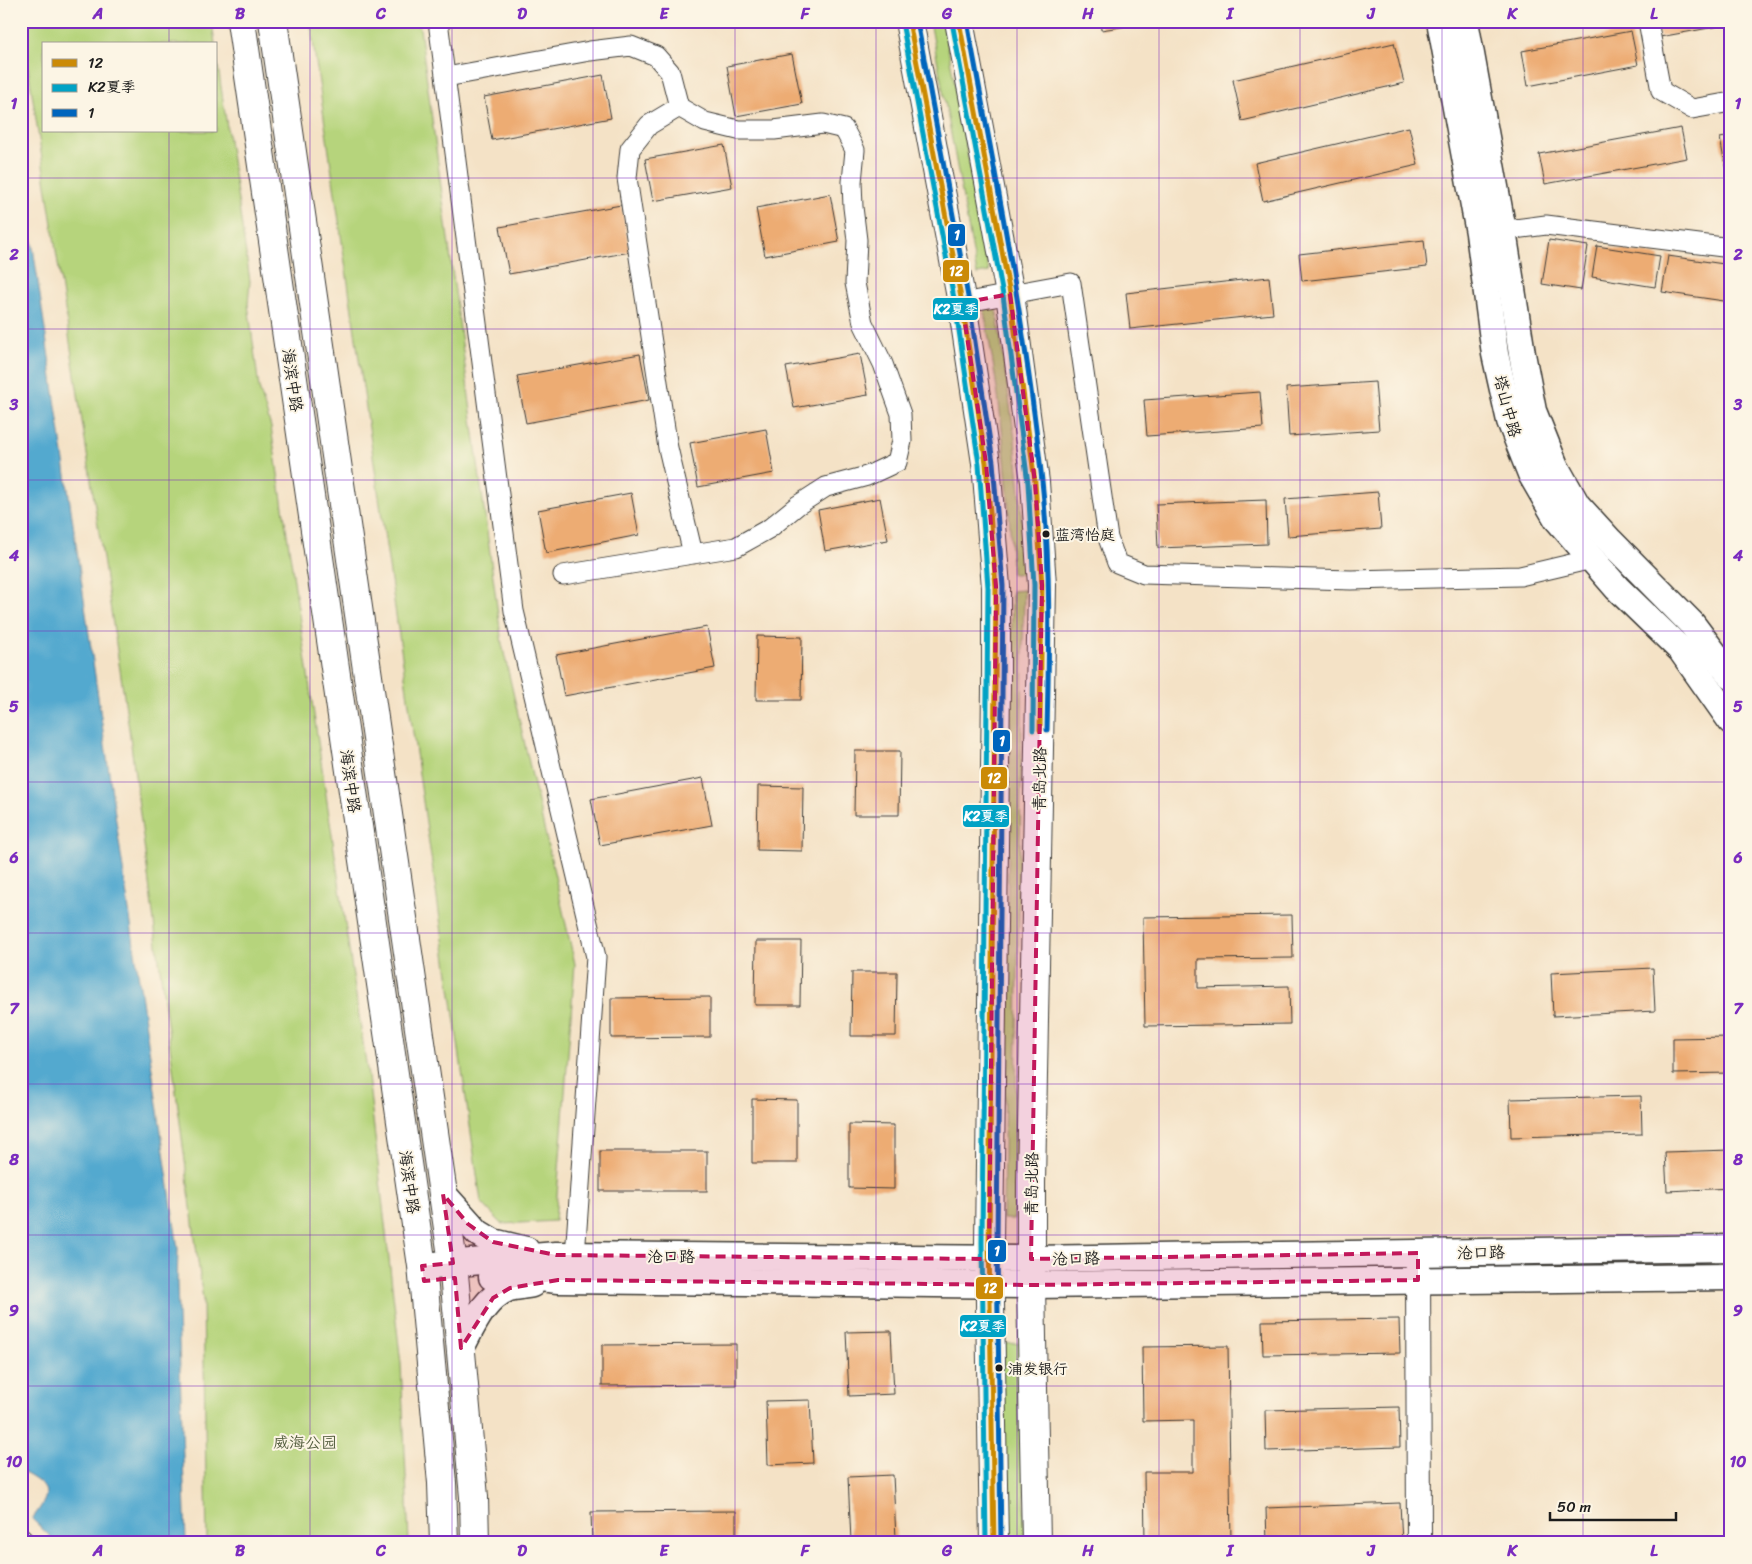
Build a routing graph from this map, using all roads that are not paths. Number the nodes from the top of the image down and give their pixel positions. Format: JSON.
{"nodes":[{"id":1,"x":241,"y":21,"type":"edge"},
{"id":2,"x":273,"y":21,"type":"edge"},
{"id":3,"x":438,"y":21,"type":"edge"},
{"id":4,"x":909,"y":21,"type":"edge"},
{"id":5,"x":959,"y":21,"type":"edge"},
{"id":6,"x":1440,"y":21,"type":"edge"},
{"id":7,"x":1465,"y":21,"type":"edge"},
{"id":8,"x":1648,"y":21,"type":"edge"},
{"id":9,"x":446,"y":77,"type":"junction"},
{"id":10,"x":1731,"y":102,"type":"edge"},
{"id":11,"x":679,"y":107,"type":"junction"},
{"id":12,"x":1491,"y":232,"type":"junction"},
{"id":13,"x":1731,"y":248,"type":"edge"},
{"id":14,"x":1010,"y":294,"type":"junction"},
{"id":15,"x":962,"y":303,"type":"junction"},
{"id":16,"x":693,"y":554,"type":"junction"},
{"id":17,"x":1592,"y":559,"type":"junction"},
{"id":18,"x":563,"y":575,"type":"dead end"},
{"id":19,"x":1731,"y":676,"type":"edge"},
{"id":20,"x":1731,"y":721,"type":"edge"},
{"id":21,"x":443,"y":1194,"type":"junction"},
{"id":22,"x":1731,"y":1248,"type":"edge"},
{"id":23,"x":1418,"y":1253,"type":"junction"},
{"id":24,"x":563,"y":1264,"type":"junction"},
{"id":25,"x":454,"y":1271,"type":"junction"},
{"id":26,"x":990,"y":1272,"type":"junction"},
{"id":27,"x":1031,"y":1272,"type":"junction"},
{"id":28,"x":423,"y":1273,"type":"junction"},
{"id":29,"x":1731,"y":1276,"type":"edge"},
{"id":30,"x":1418,"y":1280,"type":"junction"},
{"id":31,"x":461,"y":1348,"type":"junction"},
{"id":32,"x":21,"y":1538,"type":"edge"},
{"id":33,"x":26,"y":1543,"type":"edge"},
{"id":34,"x":444,"y":1543,"type":"edge"},
{"id":35,"x":475,"y":1543,"type":"edge"},
{"id":36,"x":994,"y":1543,"type":"edge"},
{"id":37,"x":1036,"y":1543,"type":"edge"},
{"id":38,"x":1419,"y":1543,"type":"edge"}],
"edges":[{"from":1,"to":28,"type":"main road","name":"海滨中路"},
{"from":2,"to":21,"type":"main road","name":"海滨中路"},
{"from":3,"to":9,"type":"street"},
{"from":4,"to":15,"type":"main road"},
{"from":5,"to":14,"type":"main road","name":"青岛北路"},
{"from":6,"to":12,"type":"main road","name":"塔山中路"},
{"from":7,"to":12,"type":"main road","name":"塔山中路"},
{"from":8,"to":10,"type":"street"},
{"from":9,"to":11,"type":"street"},
{"from":9,"to":24,"type":"street"},
{"from":11,"to":16,"type":"street"},
{"from":11,"to":16,"type":"street"},
{"from":12,"to":13,"type":"street"},
{"from":12,"to":17,"type":"main road","name":"塔山中路"},
{"from":12,"to":19,"type":"main road","name":"塔山中路"},
{"from":14,"to":15,"type":"street"},
{"from":14,"to":17,"type":"street"},
{"from":14,"to":27,"type":"main road","name":"青岛北路"},
{"from":15,"to":26,"type":"main road"},
{"from":16,"to":18,"type":"street"},
{"from":17,"to":20,"type":"main road","name":"塔山中路"},
{"from":21,"to":24,"type":"main road"},
{"from":21,"to":25,"type":"main road","name":"海滨中路"},
{"from":22,"to":23,"type":"main road","name":"沧口路"},
{"from":23,"to":27,"type":"main road","name":"沧口路"},
{"from":23,"to":30,"type":"street"},
{"from":24,"to":25,"type":"main road","name":"沧口路"},
{"from":24,"to":26,"type":"main road","name":"沧口路"},
{"from":24,"to":31,"type":"main road"},
{"from":25,"to":28,"type":"main road","name":"沧口路"},
{"from":25,"to":31,"type":"main road","name":"海滨中路"},
{"from":26,"to":27,"type":"main road","name":"沧口路"},
{"from":26,"to":36,"type":"main road"},
{"from":27,"to":30,"type":"main road","name":"沧口路"},
{"from":27,"to":37,"type":"main road","name":"青岛北路"},
{"from":28,"to":34,"type":"main road","name":"海滨中路"},
{"from":29,"to":30,"type":"main road","name":"沧口路"},
{"from":30,"to":38,"type":"street"},
{"from":31,"to":35,"type":"main road","name":"海滨中路"},
{"from":32,"to":33,"type":"street"}]}
